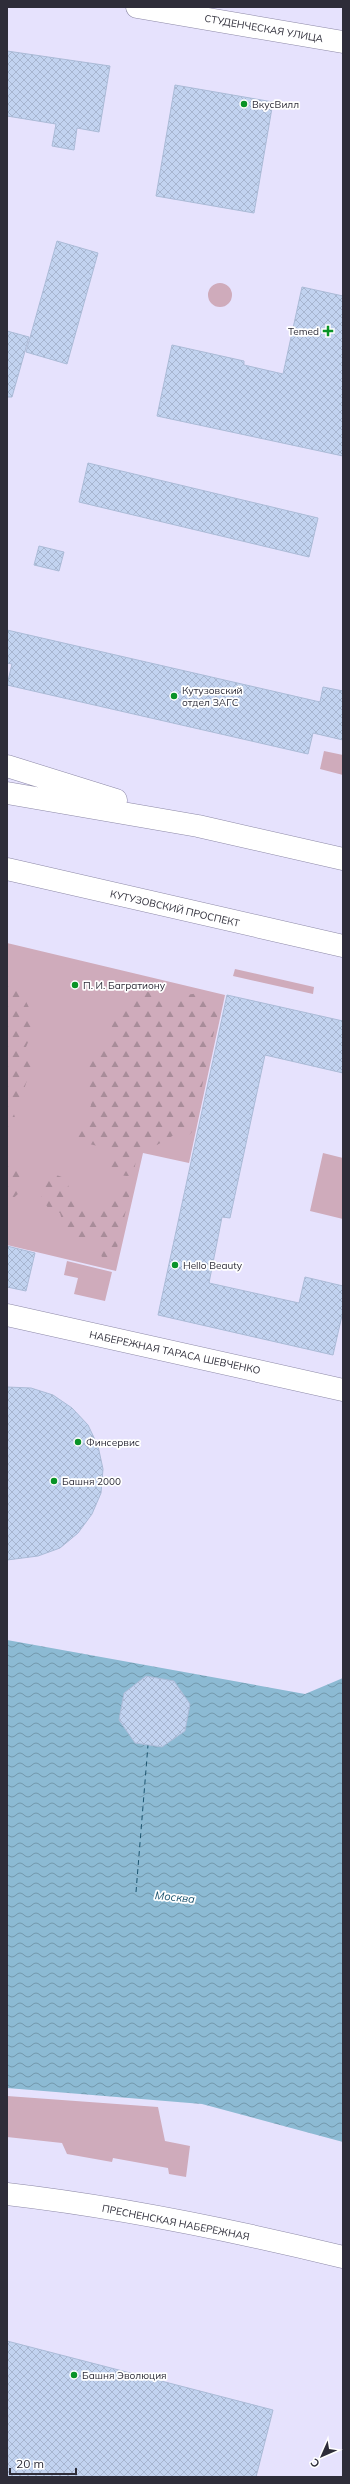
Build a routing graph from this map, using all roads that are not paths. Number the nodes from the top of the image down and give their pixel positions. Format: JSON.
{"nodes":[{"id":1,"x":137,"y":7,"type":"edge"},
{"id":2,"x":343,"y":42,"type":"edge"},
{"id":3,"x":7,"y":766,"type":"edge"},
{"id":4,"x":7,"y":793,"type":"edge"},
{"id":5,"x":198,"y":826,"type":"junction"},
{"id":6,"x":343,"y":859,"type":"edge"},
{"id":7,"x":7,"y":869,"type":"edge"},
{"id":8,"x":343,"y":946,"type":"edge"},
{"id":9,"x":7,"y":1315,"type":"edge"},
{"id":10,"x":343,"y":1390,"type":"edge"},
{"id":11,"x":7,"y":2194,"type":"edge"},
{"id":12,"x":343,"y":2257,"type":"edge"}],
"edges":[{"from":1,"to":2,"type":"main road","name":"СТУДЕНЧЕСКАЯ УЛИЦА"},
{"from":3,"to":5,"type":"main road"},
{"from":4,"to":5,"type":"main road"},
{"from":5,"to":6,"type":"main road"},
{"from":7,"to":8,"type":"main road","name":"КУТУЗОВСКИЙ ПРОСПЕКТ"},
{"from":9,"to":10,"type":"main road","name":"НАБЕРЕЖНАЯ ТАРАСА ШЕВЧЕНКО"},
{"from":11,"to":12,"type":"main road","name":"ПРЕСНЕНСКАЯ НАБЕРЕЖНАЯ"}]}
